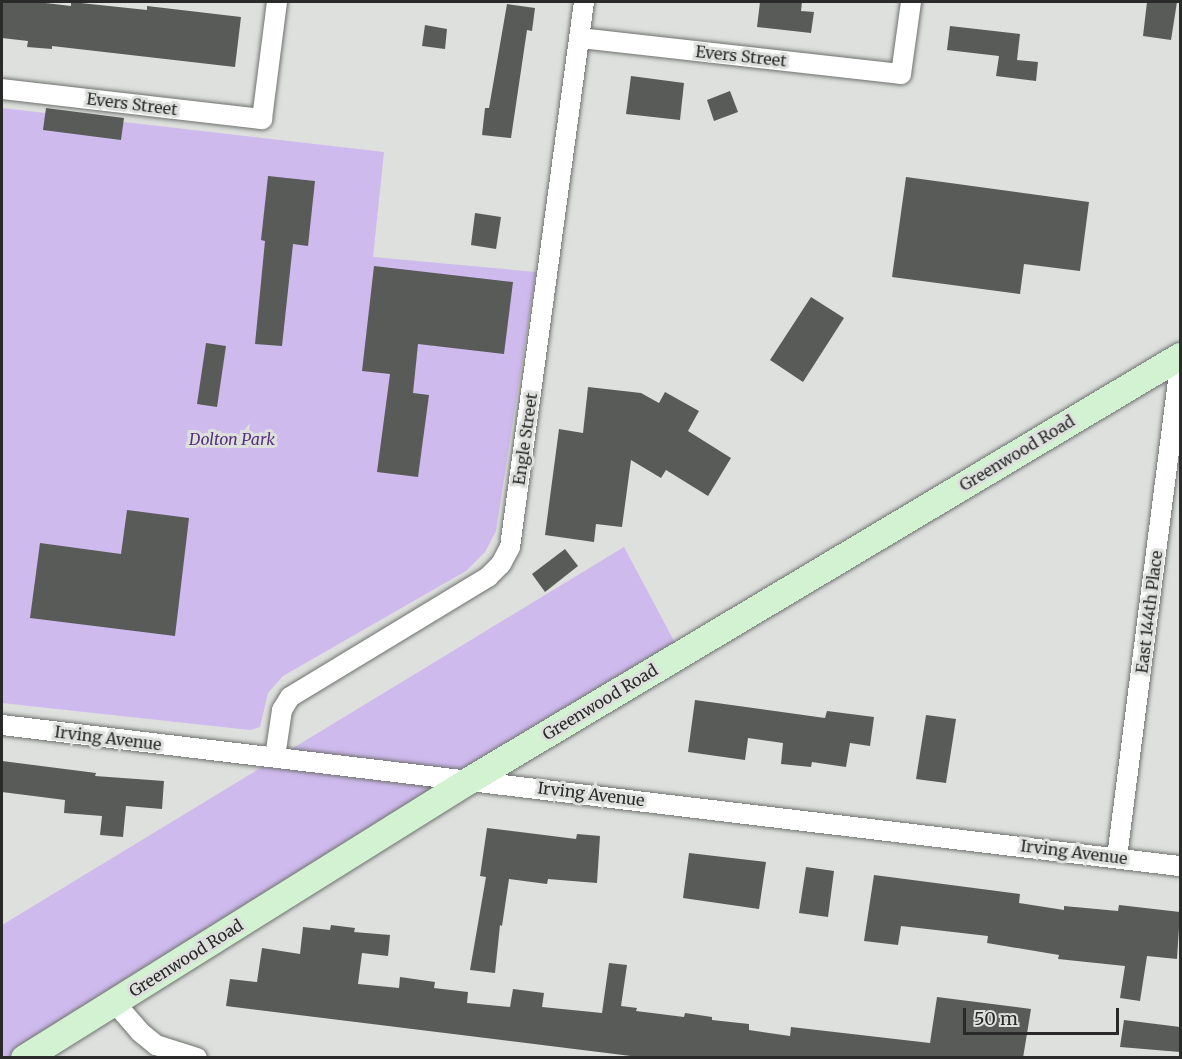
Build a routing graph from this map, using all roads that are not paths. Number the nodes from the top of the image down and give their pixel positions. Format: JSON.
{"nodes":[{"id":1,"x":278,"y":2,"type":"edge"},
{"id":2,"x":584,"y":2,"type":"edge"},
{"id":3,"x":911,"y":2,"type":"edge"},
{"id":4,"x":580,"y":38,"type":"junction"},
{"id":5,"x":2,"y":89,"type":"edge"},
{"id":6,"x":1180,"y":356,"type":"edge"},
{"id":7,"x":1180,"y":368,"type":"edge"},
{"id":8,"x":2,"y":725,"type":"edge"},
{"id":9,"x":275,"y":757,"type":"junction"},
{"id":10,"x":469,"y":780,"type":"junction"},
{"id":11,"x":1117,"y":857,"type":"junction"},
{"id":12,"x":1180,"y":866,"type":"edge"},
{"id":13,"x":115,"y":1003,"type":"junction"},
{"id":14,"x":24,"y":1058,"type":"edge"},
{"id":15,"x":197,"y":1058,"type":"edge"}],
"edges":[{"from":1,"to":5,"type":"street","name":"Evers Street"},
{"from":2,"to":4,"type":"street","name":"Engle Street"},
{"from":3,"to":4,"type":"street","name":"Evers Street"},
{"from":4,"to":9,"type":"street","name":"Engle Street"},
{"from":6,"to":10,"type":"street","name":"Greenwood Road"},
{"from":7,"to":11,"type":"street","name":"East 144th Place"},
{"from":8,"to":9,"type":"street","name":"Irving Avenue"},
{"from":9,"to":10,"type":"street","name":"Irving Avenue"},
{"from":10,"to":11,"type":"street","name":"Irving Avenue"},
{"from":10,"to":13,"type":"street","name":"Greenwood Road"},
{"from":11,"to":12,"type":"street","name":"Irving Avenue"},
{"from":13,"to":14,"type":"street","name":"Greenwood Road"},
{"from":13,"to":15,"type":"street"}]}
